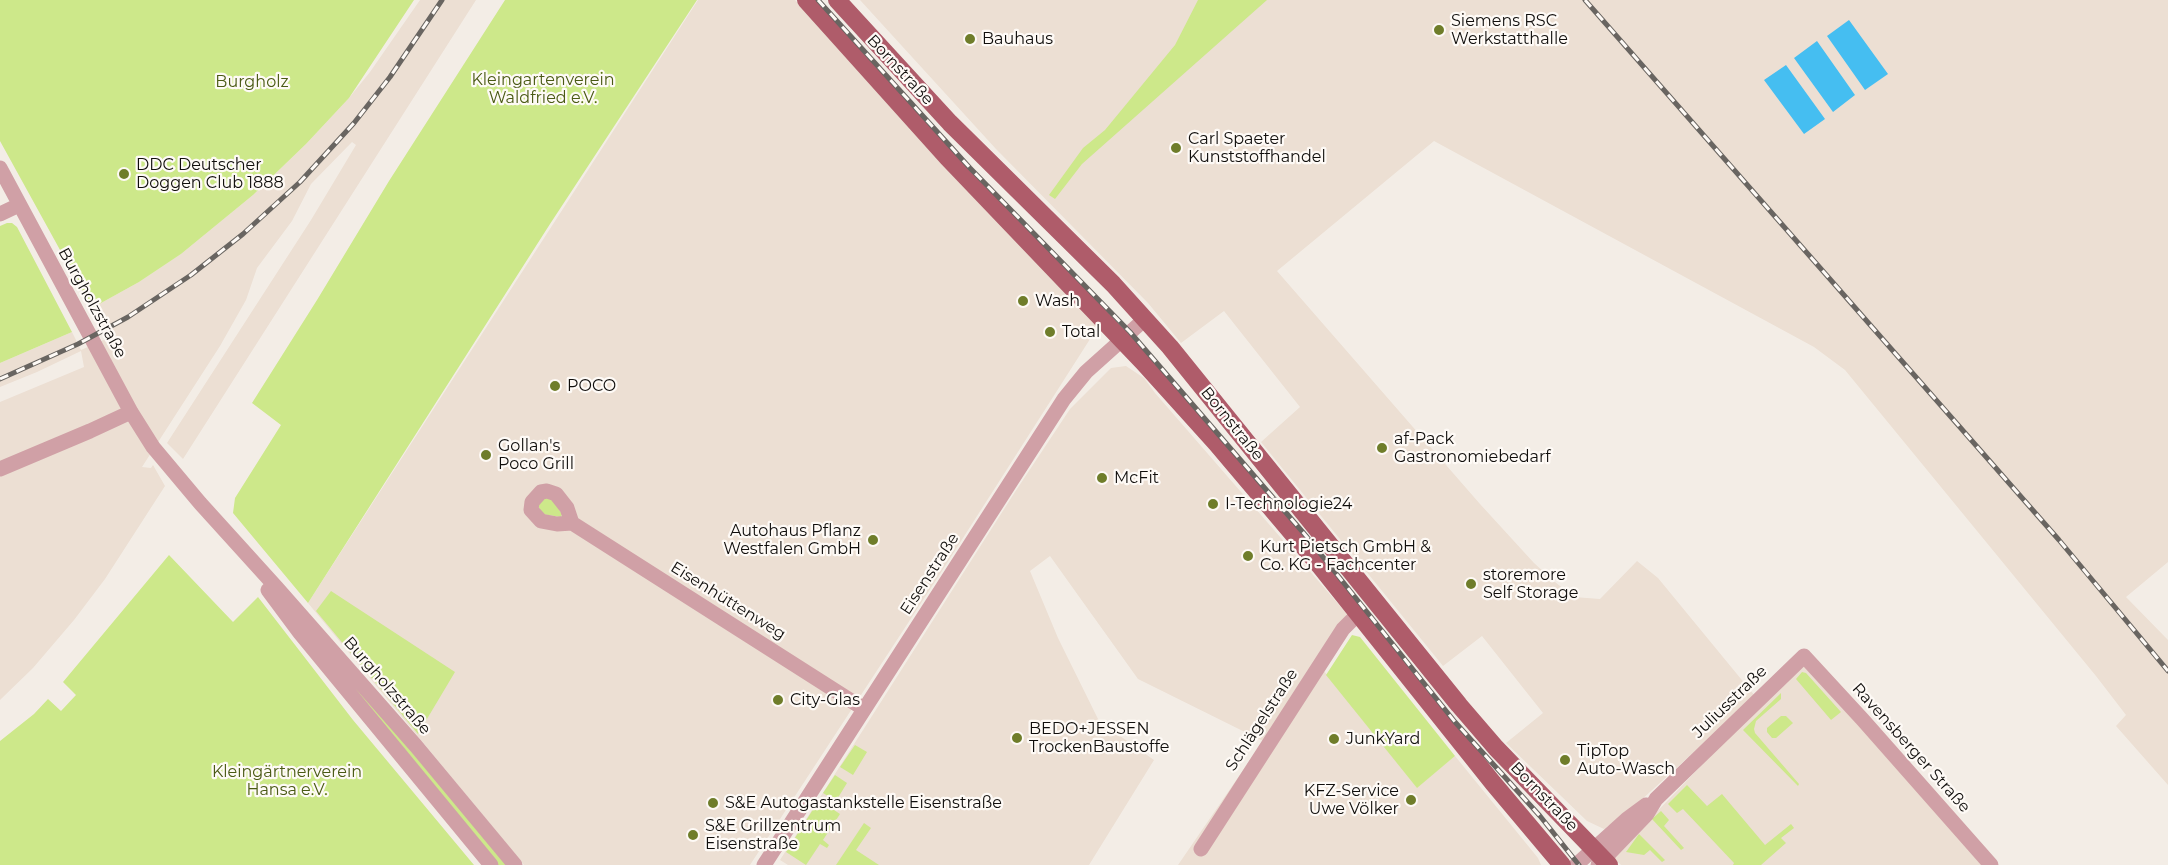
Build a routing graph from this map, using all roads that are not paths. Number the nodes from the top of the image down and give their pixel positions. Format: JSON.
{"nodes":[{"id":1,"x":806,"y":0,"type":"edge"},
{"id":2,"x":837,"y":0,"type":"edge"},
{"id":3,"x":0,"y":168,"type":"edge"},
{"id":4,"x":19,"y":205,"type":"junction"},
{"id":5,"x":0,"y":214,"type":"edge"},
{"id":6,"x":1145,"y":319,"type":"junction"},
{"id":7,"x":1122,"y":339,"type":"junction"},
{"id":8,"x":131,"y":412,"type":"junction"},
{"id":9,"x":0,"y":469,"type":"edge"},
{"id":10,"x":572,"y":523,"type":"dead end"},
{"id":11,"x":274,"y":591,"type":"junction"},
{"id":12,"x":1358,"y":614,"type":"junction"},
{"id":13,"x":1803,"y":656,"type":"joint"},
{"id":14,"x":864,"y":709,"type":"junction"},
{"id":15,"x":1202,"y":849,"type":"dead end"},
{"id":16,"x":1601,"y":860,"type":"edge"},
{"id":17,"x":491,"y":865,"type":"edge"},
{"id":18,"x":515,"y":865,"type":"edge"},
{"id":19,"x":764,"y":865,"type":"edge"},
{"id":20,"x":1562,"y":865,"type":"edge"},
{"id":21,"x":1576,"y":865,"type":"edge"},
{"id":22,"x":1990,"y":865,"type":"edge"}],
"edges":[{"from":1,"to":7,"type":"main road","name":"Bornstraße"},
{"from":2,"to":6,"type":"main road","name":"Bornstraße"},
{"from":3,"to":4,"type":"street","name":"Burgholzstraße"},
{"from":4,"to":5,"type":"street"},
{"from":4,"to":8,"type":"street","name":"Burgholzstraße"},
{"from":6,"to":7,"type":"street","name":"Eisenstraße"},
{"from":6,"to":16,"type":"main road","name":"Bornstraße"},
{"from":7,"to":12,"type":"main road","name":"Bornstraße"},
{"from":7,"to":14,"type":"street","name":"Eisenstraße"},
{"from":8,"to":9,"type":"street"},
{"from":8,"to":11,"type":"street","name":"Burgholzstraße"},
{"from":10,"to":14,"type":"street","name":"Eisenhüttenweg"},
{"from":11,"to":17,"type":"street","name":"Burgholzstraße"},
{"from":11,"to":18,"type":"street","name":"Burgholzstraße"},
{"from":12,"to":15,"type":"street","name":"Schlägelstraße"},
{"from":12,"to":20,"type":"main road","name":"Bornstraße"},
{"from":13,"to":16,"type":"street","name":"Juliusstraße"},
{"from":13,"to":22,"type":"street","name":"Ravensberger Straße"},
{"from":14,"to":19,"type":"street","name":"Eisenstraße"},
{"from":16,"to":21,"type":"street","name":"Juliusstraße"}]}
